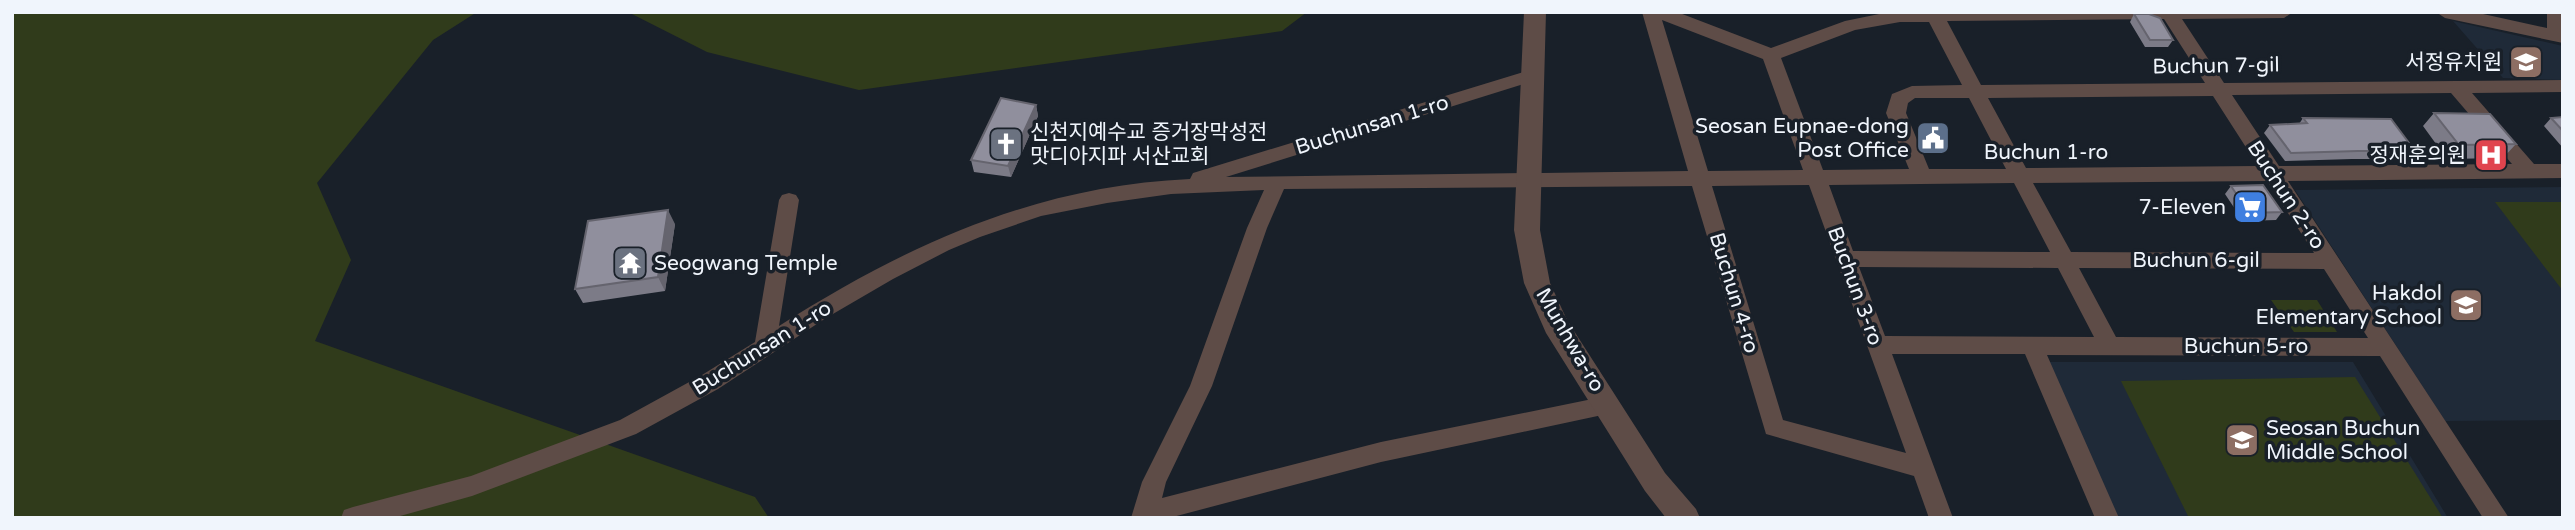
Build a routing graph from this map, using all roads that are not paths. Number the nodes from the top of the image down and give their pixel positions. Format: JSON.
{"nodes":[{"id":1,"x":1535,"y":12,"type":"edge"},
{"id":2,"x":1651,"y":12,"type":"edge"},
{"id":3,"x":1659,"y":12,"type":"edge"},
{"id":4,"x":2284,"y":12,"type":"edge"},
{"id":5,"x":2445,"y":12,"type":"edge"},
{"id":6,"x":2556,"y":12,"type":"edge"},
{"id":7,"x":2169,"y":13,"type":"edge"},
{"id":8,"x":1934,"y":14,"type":"edge"},
{"id":9,"x":2559,"y":36,"type":"edge"},
{"id":10,"x":1771,"y":55,"type":"junction"},
{"id":11,"x":1533,"y":75,"type":"junction"},
{"id":12,"x":2563,"y":86,"type":"edge"},
{"id":13,"x":2456,"y":87,"type":"junction"},
{"id":14,"x":2218,"y":89,"type":"junction"},
{"id":15,"x":1976,"y":92,"type":"junction"},
{"id":16,"x":2529,"y":171,"type":"junction"},
{"id":17,"x":2563,"y":171,"type":"edge"},
{"id":18,"x":2272,"y":173,"type":"junction"},
{"id":19,"x":1922,"y":176,"type":"junction"},
{"id":20,"x":2020,"y":176,"type":"junction"},
{"id":21,"x":1815,"y":177,"type":"junction"},
{"id":22,"x":1700,"y":178,"type":"junction"},
{"id":23,"x":1529,"y":179,"type":"junction"},
{"id":24,"x":1277,"y":182,"type":"junction"},
{"id":25,"x":1171,"y":187,"type":"junction"},
{"id":26,"x":789,"y":200,"type":"dead end"},
{"id":27,"x":1846,"y":259,"type":"junction"},
{"id":28,"x":2064,"y":260,"type":"junction"},
{"id":29,"x":2328,"y":261,"type":"junction"},
{"id":30,"x":1877,"y":345,"type":"junction"},
{"id":31,"x":2032,"y":345,"type":"junction"},
{"id":32,"x":765,"y":346,"type":"junction"},
{"id":33,"x":2110,"y":346,"type":"junction"},
{"id":34,"x":2383,"y":346,"type":"junction"},
{"id":35,"x":1607,"y":405,"type":"junction"},
{"id":36,"x":1922,"y":468,"type":"junction"},
{"id":37,"x":1145,"y":515,"type":"edge"},
{"id":38,"x":353,"y":518,"type":"edge"},
{"id":39,"x":1685,"y":518,"type":"edge"},
{"id":40,"x":1941,"y":518,"type":"edge"},
{"id":41,"x":2107,"y":518,"type":"edge"},
{"id":42,"x":2497,"y":518,"type":"edge"}],
"edges":[{"from":1,"to":11,"type":"street","name":"Munhwa-ro"},
{"from":2,"to":22,"type":"street","name":"Buchun 4-ro"},
{"from":3,"to":10,"type":"street"},
{"from":4,"to":7,"type":"street"},
{"from":5,"to":9,"type":"street"},
{"from":6,"to":9,"type":"street"},
{"from":7,"to":8,"type":"street"},
{"from":7,"to":14,"type":"street","name":"Buchun 2-ro"},
{"from":8,"to":10,"type":"street"},
{"from":8,"to":15,"type":"street"},
{"from":10,"to":21,"type":"street","name":"Buchun 3-ro"},
{"from":11,"to":23,"type":"street","name":"Munhwa-ro"},
{"from":11,"to":25,"type":"street","name":"Buchunsan 1-ro"},
{"from":12,"to":13,"type":"street","name":"Buchun 7-gil"},
{"from":13,"to":14,"type":"street","name":"Buchun 7-gil"},
{"from":13,"to":16,"type":"street"},
{"from":14,"to":15,"type":"street","name":"Buchun 7-gil"},
{"from":14,"to":18,"type":"street","name":"Buchun 2-ro"},
{"from":15,"to":19,"type":"street","name":"Buchun 7-gil"},
{"from":15,"to":20,"type":"street"},
{"from":16,"to":17,"type":"street","name":"Buchun 1-ro"},
{"from":16,"to":18,"type":"street","name":"Buchun 1-ro"},
{"from":18,"to":20,"type":"street","name":"Buchun 1-ro"},
{"from":18,"to":29,"type":"street","name":"Buchun 2-ro"},
{"from":19,"to":20,"type":"street","name":"Buchun 1-ro"},
{"from":19,"to":21,"type":"street","name":"Buchun 1-ro"},
{"from":20,"to":28,"type":"street"},
{"from":21,"to":22,"type":"street","name":"Buchun 1-ro"},
{"from":21,"to":27,"type":"street","name":"Buchun 3-ro"},
{"from":22,"to":23,"type":"street","name":"Buchun 1-ro"},
{"from":22,"to":36,"type":"street","name":"Buchun 4-ro"},
{"from":23,"to":24,"type":"street","name":"Buchunsan 1-ro"},
{"from":23,"to":35,"type":"street","name":"Munhwa-ro"},
{"from":24,"to":25,"type":"street","name":"Buchunsan 1-ro"},
{"from":24,"to":37,"type":"street","name":"Buchunsan 1-ro"},
{"from":25,"to":32,"type":"street","name":"Buchunsan 1-ro"},
{"from":26,"to":32,"type":"street"},
{"from":27,"to":28,"type":"street","name":"Buchun 6-gil"},
{"from":27,"to":30,"type":"street","name":"Buchun 3-ro"},
{"from":28,"to":29,"type":"street","name":"Buchun 6-gil"},
{"from":28,"to":33,"type":"street"},
{"from":29,"to":34,"type":"street","name":"Buchun 2-ro"},
{"from":30,"to":31,"type":"street","name":"Buchun 5-ro"},
{"from":30,"to":36,"type":"street","name":"Buchun 3-ro"},
{"from":31,"to":33,"type":"street","name":"Buchun 5-ro"},
{"from":31,"to":41,"type":"street"},
{"from":32,"to":38,"type":"street","name":"Buchunsan 1-ro"},
{"from":33,"to":34,"type":"street","name":"Buchun 5-ro"},
{"from":34,"to":42,"type":"street","name":"Buchun 2-ro"},
{"from":35,"to":37,"type":"street"},
{"from":35,"to":39,"type":"street","name":"Munhwa-ro"},
{"from":36,"to":40,"type":"street","name":"Buchun 3-ro"}]}
